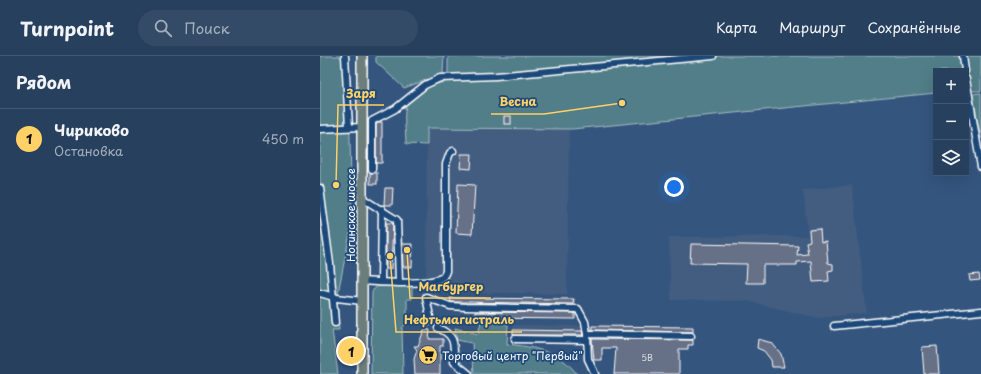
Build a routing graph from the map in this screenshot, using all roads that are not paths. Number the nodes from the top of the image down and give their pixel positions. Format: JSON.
{"nodes":[{"id":1,"x":345,"y":56,"type":"edge"},
{"id":2,"x":362,"y":56,"type":"edge"},
{"id":3,"x":714,"y":56,"type":"edge"},
{"id":4,"x":963,"y":56,"type":"edge"},
{"id":5,"x":965,"y":68,"type":"edge"},
{"id":6,"x":969,"y":97,"type":"edge"},
{"id":7,"x":349,"y":127,"type":"junction"},
{"id":8,"x":362,"y":127,"type":"junction"},
{"id":9,"x":320,"y":130,"type":"edge"},
{"id":10,"x":453,"y":151,"type":"dead end"},
{"id":11,"x":981,"y":167,"type":"edge"},
{"id":12,"x":372,"y":169,"type":"dead end"},
{"id":13,"x":320,"y":188,"type":"edge"},
{"id":14,"x":362,"y":198,"type":"junction"},
{"id":15,"x":382,"y":209,"type":"junction"},
{"id":16,"x":362,"y":281,"type":"junction"},
{"id":17,"x":381,"y":282,"type":"junction"},
{"id":18,"x":399,"y":282,"type":"junction"},
{"id":19,"x":320,"y":293,"type":"edge"},
{"id":20,"x":333,"y":296,"type":"junction"},
{"id":21,"x":362,"y":301,"type":"junction"},
{"id":22,"x":981,"y":311,"type":"edge"},
{"id":23,"x":431,"y":321,"type":"dead end"},
{"id":24,"x":335,"y":323,"type":"dead end"},
{"id":25,"x":834,"y":326,"type":"dead end"},
{"id":26,"x":438,"y":328,"type":"dead end"},
{"id":27,"x":692,"y":336,"type":"dead end"},
{"id":28,"x":587,"y":337,"type":"junction"},
{"id":29,"x":515,"y":339,"type":"dead end"},
{"id":30,"x":362,"y":374,"type":"edge"},
{"id":31,"x":469,"y":374,"type":"edge"},
{"id":32,"x":596,"y":374,"type":"edge"}],
"edges":[{"from":1,"to":7,"type":"lane"},
{"from":2,"to":8,"type":"highway","name":"Ногинское шоссе"},
{"from":3,"to":12,"type":"lane"},
{"from":4,"to":5,"type":"lane"},
{"from":6,"to":11,"type":"lane"},
{"from":7,"to":8,"type":"lane"},
{"from":7,"to":9,"type":"lane"},
{"from":8,"to":14,"type":"highway","name":"Ногинское шоссе"},
{"from":10,"to":18,"type":"lane"},
{"from":13,"to":20,"type":"lane"},
{"from":14,"to":15,"type":"lane"},
{"from":14,"to":16,"type":"highway","name":"Ногинское шоссе"},
{"from":15,"to":17,"type":"lane"},
{"from":15,"to":18,"type":"lane"},
{"from":16,"to":17,"type":"lane"},
{"from":16,"to":21,"type":"highway","name":"Ногинское шоссе"},
{"from":17,"to":18,"type":"lane"},
{"from":19,"to":20,"type":"lane"},
{"from":20,"to":21,"type":"lane"},
{"from":20,"to":24,"type":"lane"},
{"from":21,"to":30,"type":"highway","name":"Ногинское шоссе"},
{"from":22,"to":25,"type":"lane"},
{"from":23,"to":28,"type":"lane"},
{"from":26,"to":31,"type":"lane"},
{"from":27,"to":28,"type":"lane"},
{"from":28,"to":29,"type":"lane"},
{"from":28,"to":32,"type":"lane"}]}
